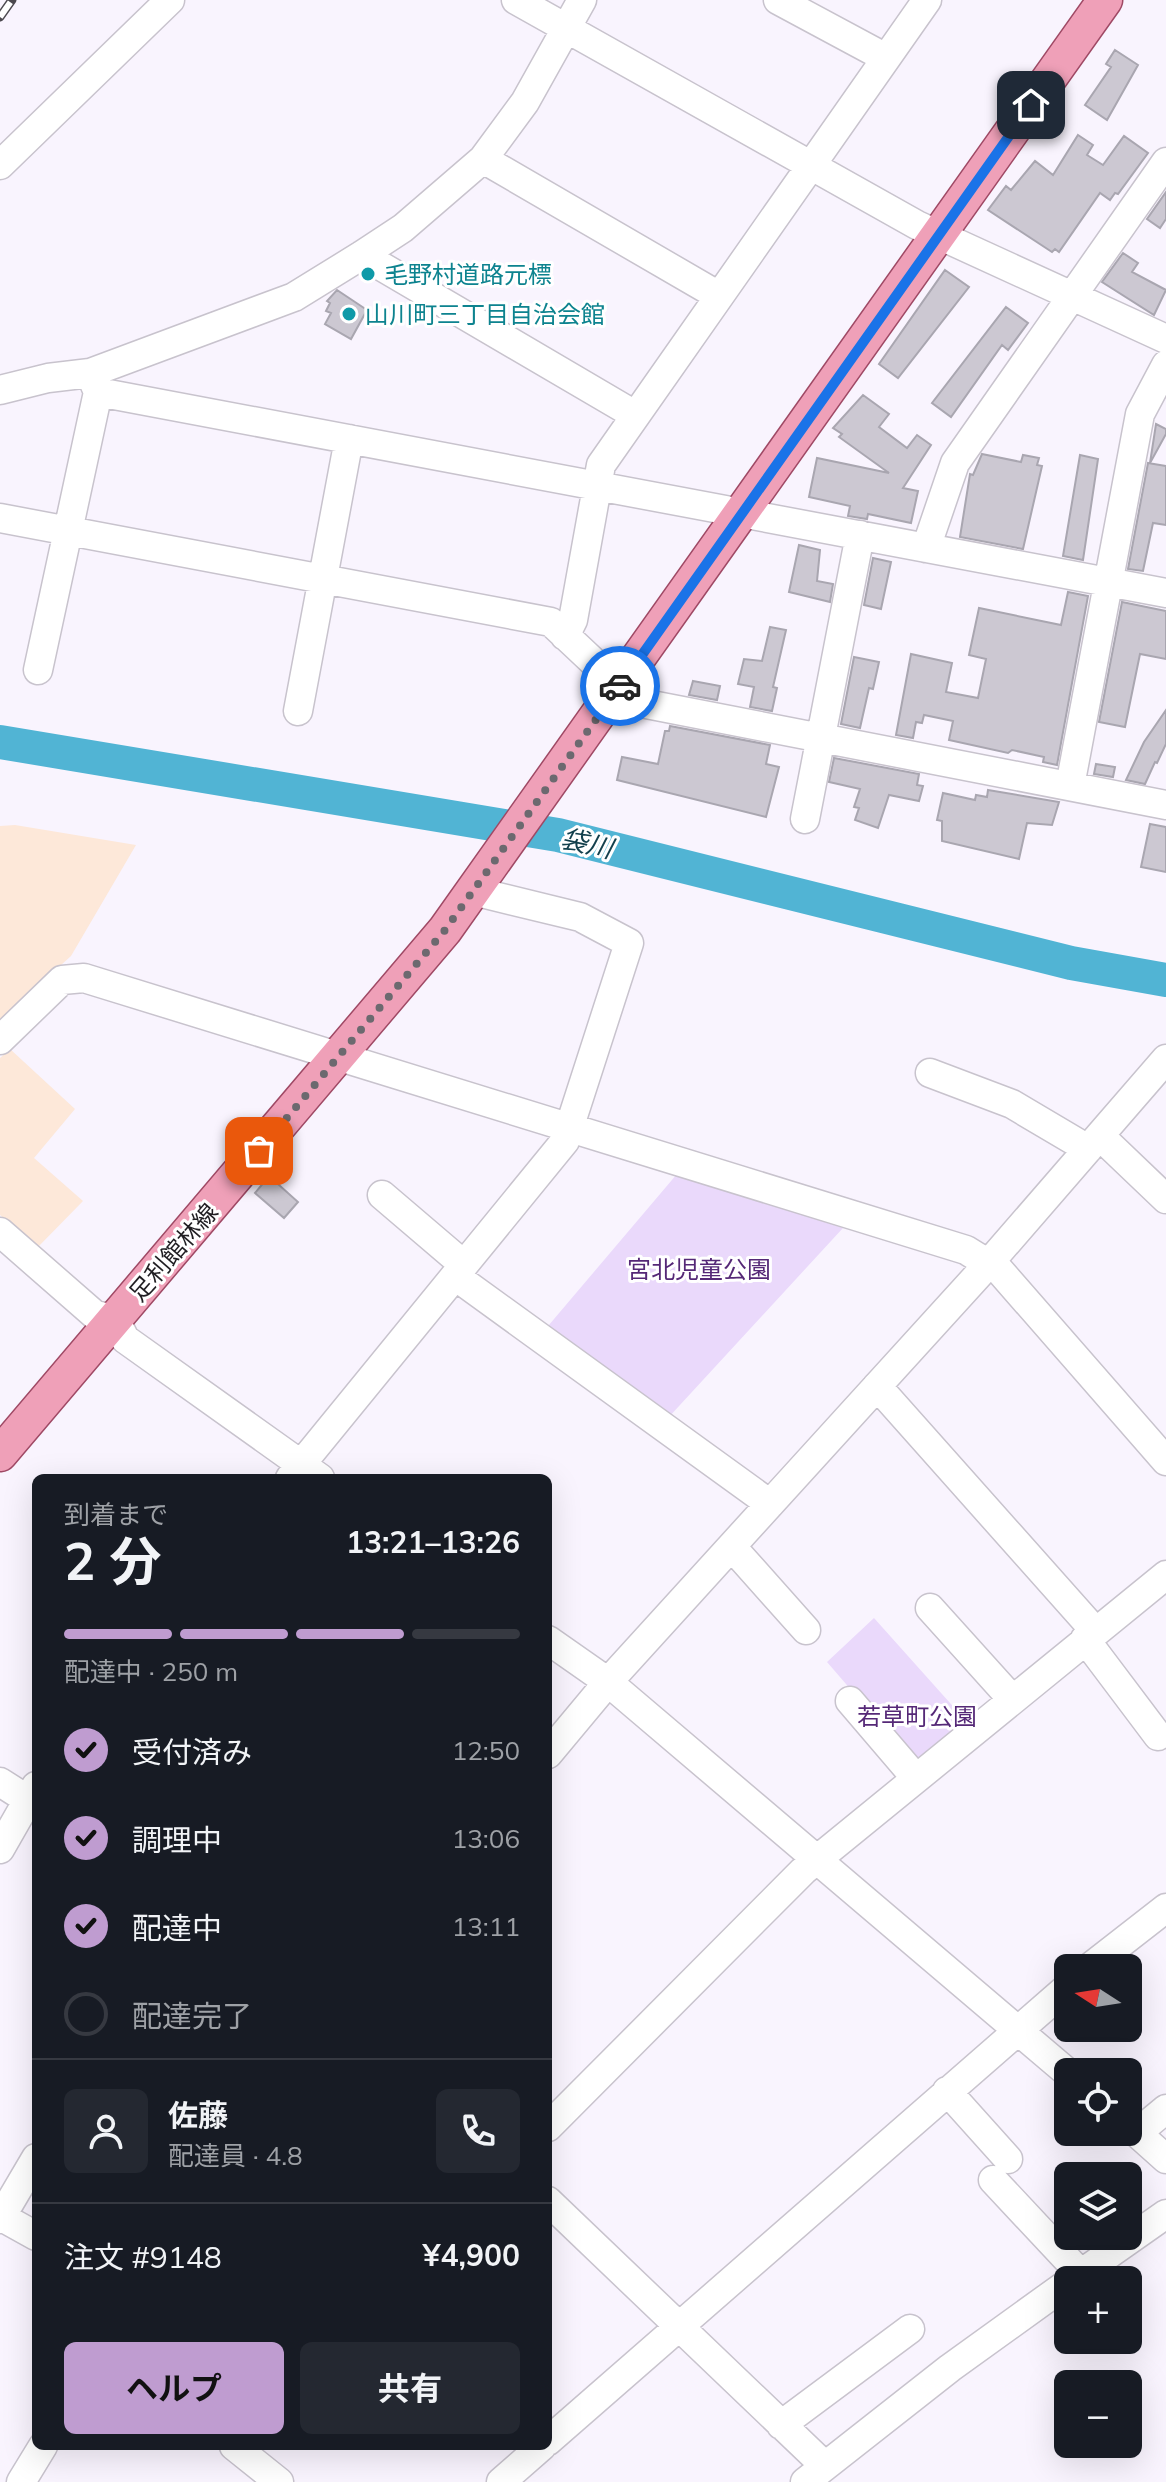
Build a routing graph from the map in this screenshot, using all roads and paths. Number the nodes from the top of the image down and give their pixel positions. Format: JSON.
{"nodes":[{"id":1,"x":170,"y":0,"type":"edge"},
{"id":2,"x":516,"y":0,"type":"edge"},
{"id":3,"x":582,"y":0,"type":"edge"},
{"id":4,"x":778,"y":0,"type":"edge"},
{"id":5,"x":927,"y":0,"type":"edge"},
{"id":6,"x":1105,"y":0,"type":"edge"},
{"id":7,"x":565,"y":27,"type":"junction"},
{"id":8,"x":886,"y":58,"type":"junction"},
{"id":9,"x":483,"y":159,"type":"junction"},
{"id":10,"x":0,"y":165,"type":"edge"},
{"id":11,"x":811,"y":166,"type":"junction"},
{"id":12,"x":1163,"y":172,"type":"edge"},
{"id":13,"x":939,"y":235,"type":"junction"},
{"id":14,"x":362,"y":255,"type":"junction"},
{"id":15,"x":1070,"y":295,"type":"junction"},
{"id":16,"x":719,"y":296,"type":"junction"},
{"id":17,"x":1166,"y":339,"type":"edge"},
{"id":18,"x":1166,"y":365,"type":"edge"},
{"id":19,"x":7,"y":381,"type":"edge"},
{"id":20,"x":94,"y":383,"type":"junction"},
{"id":21,"x":635,"y":415,"type":"junction"},
{"id":22,"x":349,"y":439,"type":"junction"},
{"id":23,"x":596,"y":485,"type":"junction"},
{"id":24,"x":743,"y":513,"type":"junction"},
{"id":25,"x":0,"y":518,"type":"edge"},
{"id":26,"x":69,"y":532,"type":"junction"},
{"id":27,"x":860,"y":535,"type":"junction"},
{"id":28,"x":926,"y":548,"type":"junction"},
{"id":29,"x":322,"y":580,"type":"junction"},
{"id":30,"x":1109,"y":582,"type":"junction"},
{"id":31,"x":1166,"y":593,"type":"edge"},
{"id":32,"x":565,"y":636,"type":"junction"},
{"id":33,"x":38,"y":670,"type":"dead end"},
{"id":34,"x":619,"y":687,"type":"junction"},
{"id":35,"x":298,"y":711,"type":"dead end"},
{"id":36,"x":822,"y":739,"type":"junction"},
{"id":37,"x":1070,"y":786,"type":"junction"},
{"id":38,"x":1166,"y":805,"type":"edge"},
{"id":39,"x":805,"y":819,"type":"dead end"},
{"id":40,"x":474,"y":889,"type":"junction"},
{"id":41,"x":0,"y":1040,"type":"edge"},
{"id":42,"x":342,"y":1055,"type":"junction"},
{"id":43,"x":1166,"y":1059,"type":"edge"},
{"id":44,"x":930,"y":1073,"type":"dead end"},
{"id":45,"x":571,"y":1127,"type":"junction"},
{"id":46,"x":1094,"y":1142,"type":"junction"},
{"id":47,"x":382,"y":1195,"type":"dead end"},
{"id":48,"x":1166,"y":1199,"type":"edge"},
{"id":49,"x":0,"y":1232,"type":"edge"},
{"id":50,"x":990,"y":1262,"type":"junction"},
{"id":51,"x":460,"y":1271,"type":"junction"},
{"id":52,"x":115,"y":1319,"type":"junction"},
{"id":53,"x":877,"y":1386,"type":"junction"},
{"id":54,"x":0,"y":1454,"type":"edge"},
{"id":55,"x":1166,"y":1461,"type":"edge"},
{"id":56,"x":304,"y":1474,"type":"edge"},
{"id":57,"x":770,"y":1504,"type":"junction"},
{"id":58,"x":732,"y":1547,"type":"junction"},
{"id":59,"x":1166,"y":1575,"type":"edge"},
{"id":60,"x":930,"y":1608,"type":"dead end"},
{"id":61,"x":806,"y":1630,"type":"dead end"},
{"id":62,"x":1090,"y":1635,"type":"junction"},
{"id":63,"x":552,"y":1643,"type":"edge"},
{"id":64,"x":608,"y":1682,"type":"junction"},
{"id":65,"x":1011,"y":1698,"type":"junction"},
{"id":66,"x":850,"y":1701,"type":"dead end"},
{"id":67,"x":1158,"y":1736,"type":"dead end"},
{"id":68,"x":552,"y":1749,"type":"edge"},
{"id":69,"x":915,"y":1777,"type":"junction"},
{"id":70,"x":0,"y":1782,"type":"edge"},
{"id":71,"x":32,"y":1797,"type":"edge"},
{"id":72,"x":32,"y":1799,"type":"edge"},
{"id":73,"x":0,"y":1849,"type":"edge"},
{"id":74,"x":816,"y":1859,"type":"junction"},
{"id":75,"x":1166,"y":1908,"type":"edge"},
{"id":76,"x":1107,"y":1954,"type":"edge"},
{"id":77,"x":1054,"y":1999,"type":"edge"},
{"id":78,"x":1019,"y":2030,"type":"junction"},
{"id":79,"x":1054,"y":2061,"type":"edge"},
{"id":80,"x":947,"y":2091,"type":"junction"},
{"id":81,"x":1166,"y":2109,"type":"edge"},
{"id":82,"x":552,"y":2123,"type":"edge"},
{"id":83,"x":1142,"y":2123,"type":"edge"},
{"id":84,"x":1142,"y":2138,"type":"edge"},
{"id":85,"x":1166,"y":2159,"type":"edge"},
{"id":86,"x":32,"y":2165,"type":"edge"},
{"id":87,"x":552,"y":2205,"type":"edge"},
{"id":88,"x":1166,"y":2214,"type":"edge"},
{"id":89,"x":0,"y":2217,"type":"edge"},
{"id":90,"x":32,"y":2234,"type":"edge"},
{"id":91,"x":1065,"y":2266,"type":"edge"},
{"id":92,"x":1092,"y":2266,"type":"edge"},
{"id":93,"x":1054,"y":2293,"type":"edge"},
{"id":94,"x":679,"y":2325,"type":"junction"},
{"id":95,"x":910,"y":2329,"type":"dead end"},
{"id":96,"x":781,"y":2425,"type":"junction"},
{"id":97,"x":552,"y":2437,"type":"edge"},
{"id":98,"x":41,"y":2450,"type":"edge"},
{"id":99,"x":537,"y":2450,"type":"edge"},
{"id":100,"x":815,"y":2474,"type":"edge"},
{"id":101,"x":21,"y":2482,"type":"edge"},
{"id":102,"x":501,"y":2482,"type":"edge"}],
"edges":[{"from":1,"to":10,"type":"street"},
{"from":2,"to":7,"type":"street"},
{"from":3,"to":7,"type":"street"},
{"from":4,"to":8,"type":"street"},
{"from":5,"to":8,"type":"street"},
{"from":6,"to":13,"type":"main road","name":"足利館林線"},
{"from":7,"to":9,"type":"street"},
{"from":7,"to":11,"type":"street"},
{"from":8,"to":11,"type":"street"},
{"from":9,"to":14,"type":"street"},
{"from":9,"to":16,"type":"street"},
{"from":11,"to":13,"type":"street"},
{"from":11,"to":16,"type":"street"},
{"from":12,"to":15,"type":"street"},
{"from":13,"to":15,"type":"street"},
{"from":13,"to":24,"type":"main road","name":"足利館林線"},
{"from":14,"to":20,"type":"street"},
{"from":14,"to":21,"type":"street"},
{"from":15,"to":17,"type":"street"},
{"from":15,"to":28,"type":"street"},
{"from":16,"to":21,"type":"street"},
{"from":18,"to":30,"type":"street"},
{"from":19,"to":20,"type":"street"},
{"from":20,"to":22,"type":"street"},
{"from":20,"to":26,"type":"street"},
{"from":21,"to":23,"type":"street"},
{"from":22,"to":23,"type":"street"},
{"from":22,"to":29,"type":"street"},
{"from":23,"to":24,"type":"street"},
{"from":23,"to":32,"type":"street"},
{"from":24,"to":27,"type":"street"},
{"from":24,"to":34,"type":"main road","name":"足利館林線"},
{"from":25,"to":26,"type":"street"},
{"from":26,"to":29,"type":"street"},
{"from":26,"to":33,"type":"street"},
{"from":27,"to":28,"type":"street"},
{"from":27,"to":36,"type":"street"},
{"from":28,"to":30,"type":"street"},
{"from":29,"to":32,"type":"street"},
{"from":29,"to":35,"type":"street"},
{"from":30,"to":31,"type":"street"},
{"from":30,"to":37,"type":"street"},
{"from":32,"to":34,"type":"street"},
{"from":34,"to":36,"type":"street"},
{"from":34,"to":40,"type":"main road","name":"足利館林線"},
{"from":36,"to":37,"type":"street"},
{"from":36,"to":39,"type":"street"},
{"from":37,"to":38,"type":"street"},
{"from":40,"to":42,"type":"main road","name":"足利館林線"},
{"from":40,"to":45,"type":"street"},
{"from":41,"to":42,"type":"street"},
{"from":42,"to":45,"type":"street"},
{"from":42,"to":52,"type":"main road","name":"足利館林線"},
{"from":43,"to":46,"type":"street"},
{"from":44,"to":46,"type":"street"},
{"from":45,"to":50,"type":"street"},
{"from":45,"to":51,"type":"street"},
{"from":46,"to":48,"type":"street"},
{"from":46,"to":50,"type":"street"},
{"from":47,"to":51,"type":"street"},
{"from":49,"to":52,"type":"street"},
{"from":50,"to":53,"type":"street"},
{"from":50,"to":55,"type":"street"},
{"from":51,"to":56,"type":"street"},
{"from":51,"to":57,"type":"street"},
{"from":52,"to":54,"type":"main road","name":"足利館林線"},
{"from":52,"to":56,"type":"street"},
{"from":53,"to":57,"type":"street"},
{"from":53,"to":62,"type":"street"},
{"from":57,"to":58,"type":"street"},
{"from":58,"to":61,"type":"street"},
{"from":58,"to":64,"type":"street"},
{"from":59,"to":62,"type":"street"},
{"from":60,"to":65,"type":"street"},
{"from":62,"to":65,"type":"street"},
{"from":62,"to":67,"type":"street"},
{"from":63,"to":64,"type":"street"},
{"from":64,"to":68,"type":"street"},
{"from":64,"to":74,"type":"street"},
{"from":65,"to":69,"type":"street"},
{"from":66,"to":69,"type":"street"},
{"from":69,"to":74,"type":"street"},
{"from":70,"to":71,"type":"street"},
{"from":72,"to":73,"type":"street"},
{"from":74,"to":78,"type":"street"},
{"from":74,"to":82,"type":"street"},
{"from":75,"to":76,"type":"street"},
{"from":77,"to":78,"type":"street"},
{"from":78,"to":79,"type":"street"},
{"from":78,"to":80,"type":"street"},
{"from":80,"to":91,"type":"street"},
{"from":80,"to":94,"type":"street"},
{"from":81,"to":83,"type":"street"},
{"from":84,"to":85,"type":"street"},
{"from":86,"to":89,"type":"street"},
{"from":87,"to":94,"type":"street"},
{"from":88,"to":92,"type":"street"},
{"from":89,"to":90,"type":"street"},
{"from":93,"to":100,"type":"street"},
{"from":94,"to":96,"type":"street"},
{"from":94,"to":97,"type":"street"},
{"from":95,"to":96,"type":"street"},
{"from":96,"to":100,"type":"street"},
{"from":98,"to":101,"type":"street"},
{"from":99,"to":102,"type":"street"}]}
